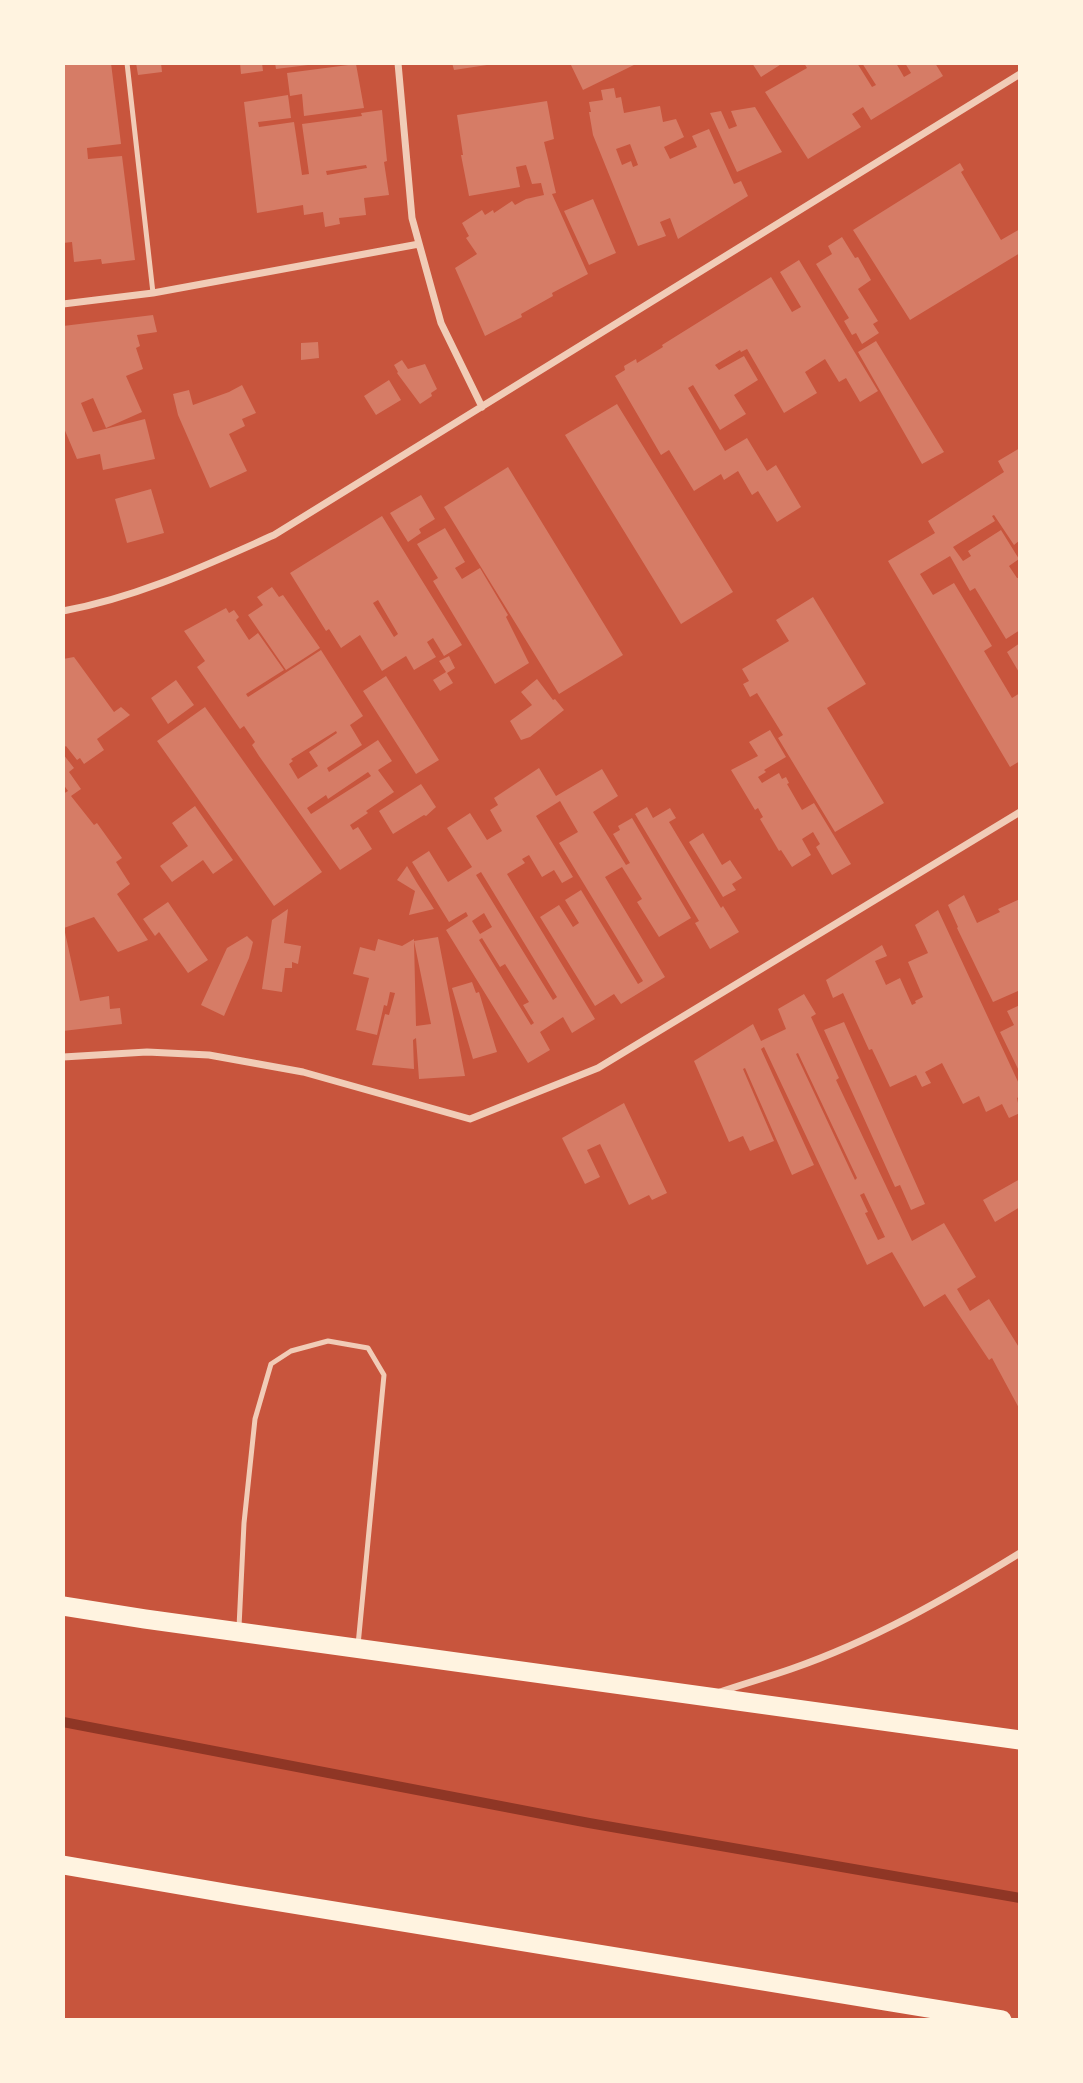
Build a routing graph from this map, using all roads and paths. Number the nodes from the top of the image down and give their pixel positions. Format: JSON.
{"nodes":[{"id":1,"x":127,"y":63,"type":"edge"},
{"id":2,"x":398,"y":63,"type":"edge"},
{"id":3,"x":1020,"y":74,"type":"edge"},
{"id":4,"x":419,"y":244,"type":"junction"},
{"id":5,"x":153,"y":293,"type":"junction"},
{"id":6,"x":63,"y":304,"type":"edge"},
{"id":7,"x":482,"y":407,"type":"junction"},
{"id":8,"x":63,"y":611,"type":"edge"},
{"id":9,"x":1020,"y":813,"type":"edge"},
{"id":10,"x":63,"y":1057,"type":"edge"},
{"id":11,"x":1020,"y":1553,"type":"edge"},
{"id":12,"x":63,"y":1606,"type":"edge"},
{"id":13,"x":239,"y":1632,"type":"junction"},
{"id":14,"x":358,"y":1648,"type":"junction"},
{"id":15,"x":707,"y":1696,"type":"junction"},
{"id":16,"x":1020,"y":1740,"type":"edge"},
{"id":17,"x":63,"y":1865,"type":"edge"},
{"id":18,"x":1002,"y":2020,"type":"edge"}],
"edges":[{"from":1,"to":5,"type":"lane"},
{"from":2,"to":4,"type":"street"},
{"from":3,"to":7,"type":"street"},
{"from":4,"to":5,"type":"street"},
{"from":4,"to":7,"type":"street"},
{"from":5,"to":6,"type":"street"},
{"from":7,"to":8,"type":"street"},
{"from":9,"to":10,"type":"street"},
{"from":11,"to":15,"type":"street"},
{"from":12,"to":13,"type":"highway"},
{"from":13,"to":14,"type":"highway"},
{"from":13,"to":14,"type":"lane"},
{"from":14,"to":15,"type":"highway"},
{"from":15,"to":16,"type":"highway"},
{"from":17,"to":18,"type":"highway"}]}
